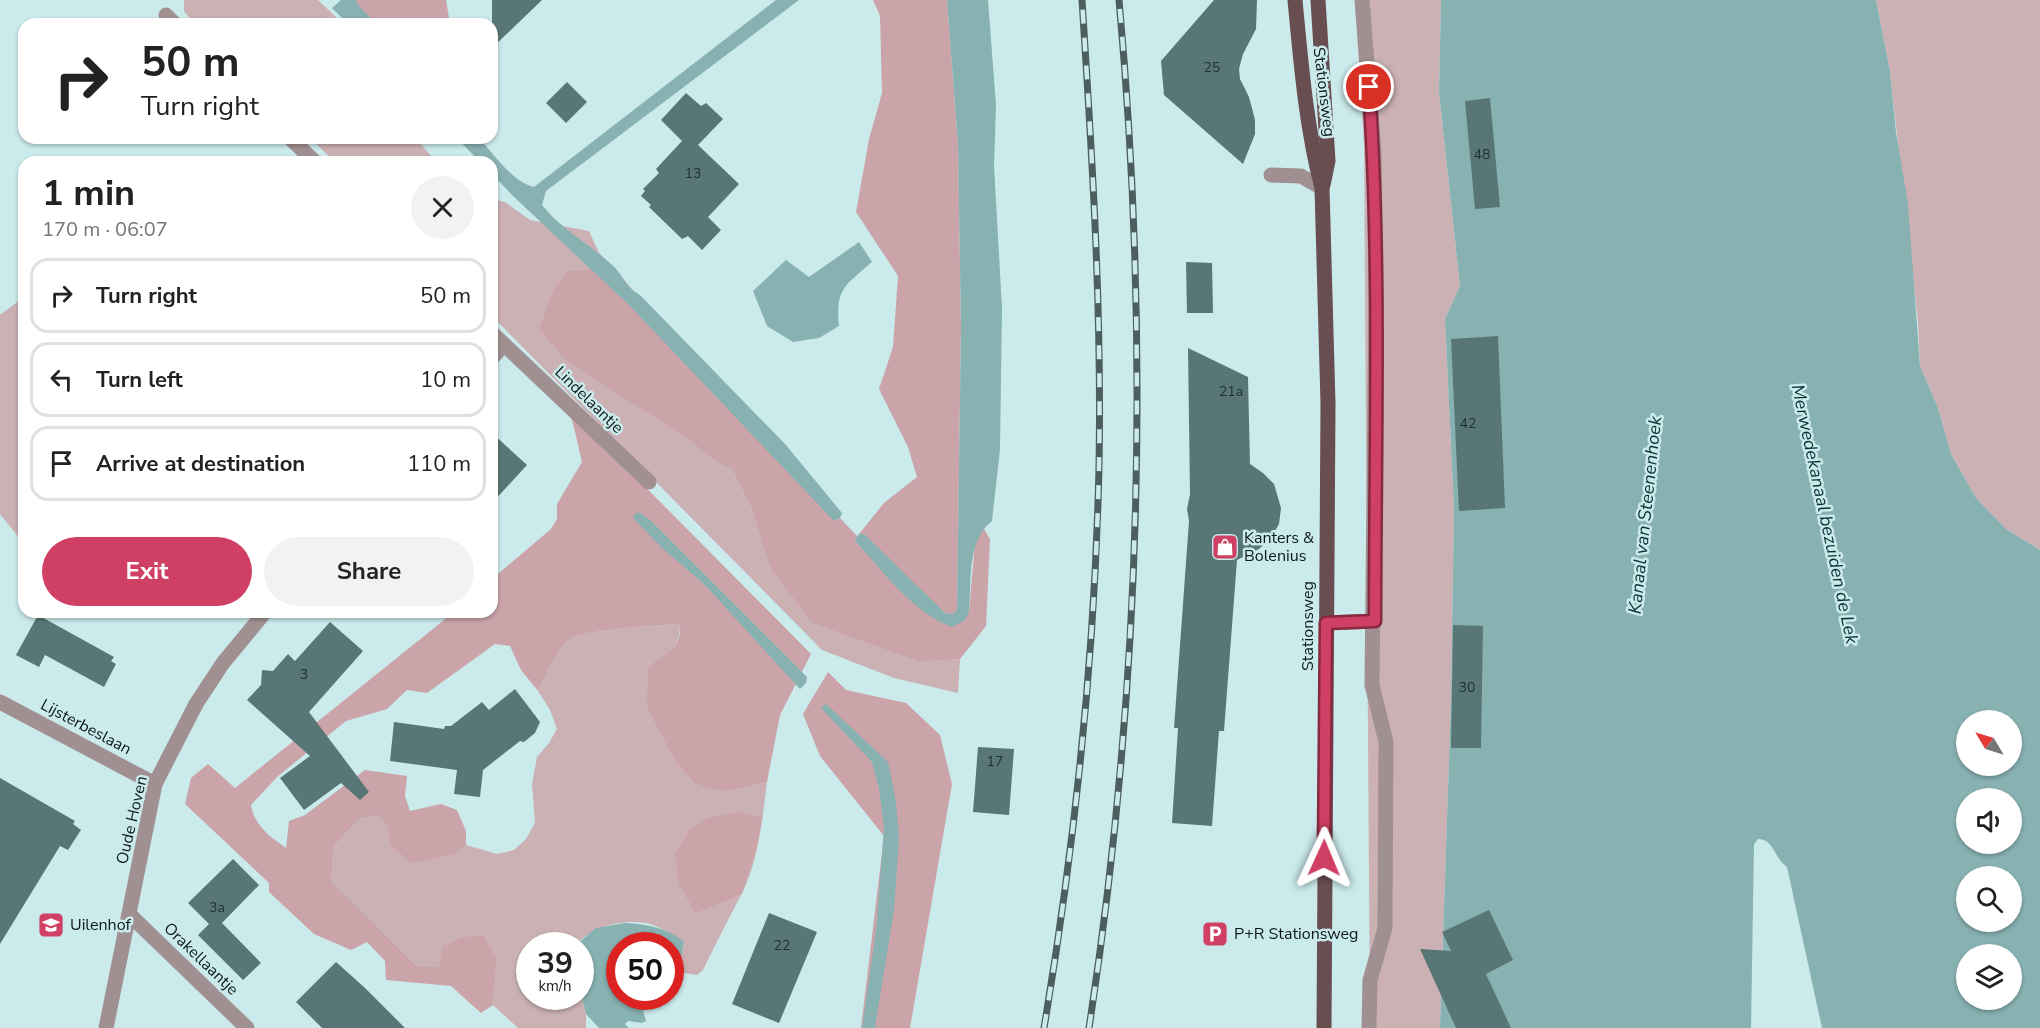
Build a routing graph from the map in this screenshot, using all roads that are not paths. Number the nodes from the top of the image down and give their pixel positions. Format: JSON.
{"nodes":[{"id":1,"x":1295,"y":0,"type":"edge"},
{"id":2,"x":1318,"y":0,"type":"edge"},
{"id":3,"x":1362,"y":0,"type":"edge"},
{"id":4,"x":296,"y":144,"type":"edge"},
{"id":5,"x":309,"y":156,"type":"edge"},
{"id":6,"x":1271,"y":175,"type":"dead end"},
{"id":7,"x":1322,"y":188,"type":"junction"},
{"id":8,"x":498,"y":339,"type":"edge"},
{"id":9,"x":504,"y":345,"type":"junction"},
{"id":10,"x":498,"y":352,"type":"edge"},
{"id":11,"x":648,"y":482,"type":"dead end"},
{"id":12,"x":260,"y":618,"type":"edge"},
{"id":13,"x":1375,"y":621,"type":"junction"},
{"id":14,"x":1326,"y":623,"type":"junction"},
{"id":15,"x":0,"y":702,"type":"edge"},
{"id":16,"x":155,"y":784,"type":"junction"},
{"id":17,"x":130,"y":916,"type":"junction"},
{"id":18,"x":106,"y":1028,"type":"edge"},
{"id":19,"x":247,"y":1028,"type":"edge"},
{"id":20,"x":1324,"y":1028,"type":"edge"},
{"id":21,"x":1369,"y":1028,"type":"edge"}],
"edges":[{"from":1,"to":7,"type":"main road","name":"Stationsweg"},
{"from":2,"to":7,"type":"main road","name":"Stationsweg"},
{"from":3,"to":13,"type":"street"},
{"from":4,"to":5,"type":"street"},
{"from":6,"to":7,"type":"street"},
{"from":7,"to":14,"type":"main road","name":"Stationsweg"},
{"from":8,"to":9,"type":"street","name":"Lindelaantje"},
{"from":9,"to":10,"type":"street"},
{"from":9,"to":11,"type":"street","name":"Lindelaantje"},
{"from":12,"to":16,"type":"street","name":"Oude Hoven"},
{"from":13,"to":14,"type":"street"},
{"from":13,"to":21,"type":"street"},
{"from":14,"to":20,"type":"main road","name":"Stationsweg"},
{"from":15,"to":16,"type":"street","name":"Lijsterbeslaan"},
{"from":16,"to":17,"type":"street","name":"Oude Hoven"},
{"from":17,"to":18,"type":"street","name":"Oude Hoven"},
{"from":17,"to":19,"type":"street","name":"Orakellaantje"}]}
